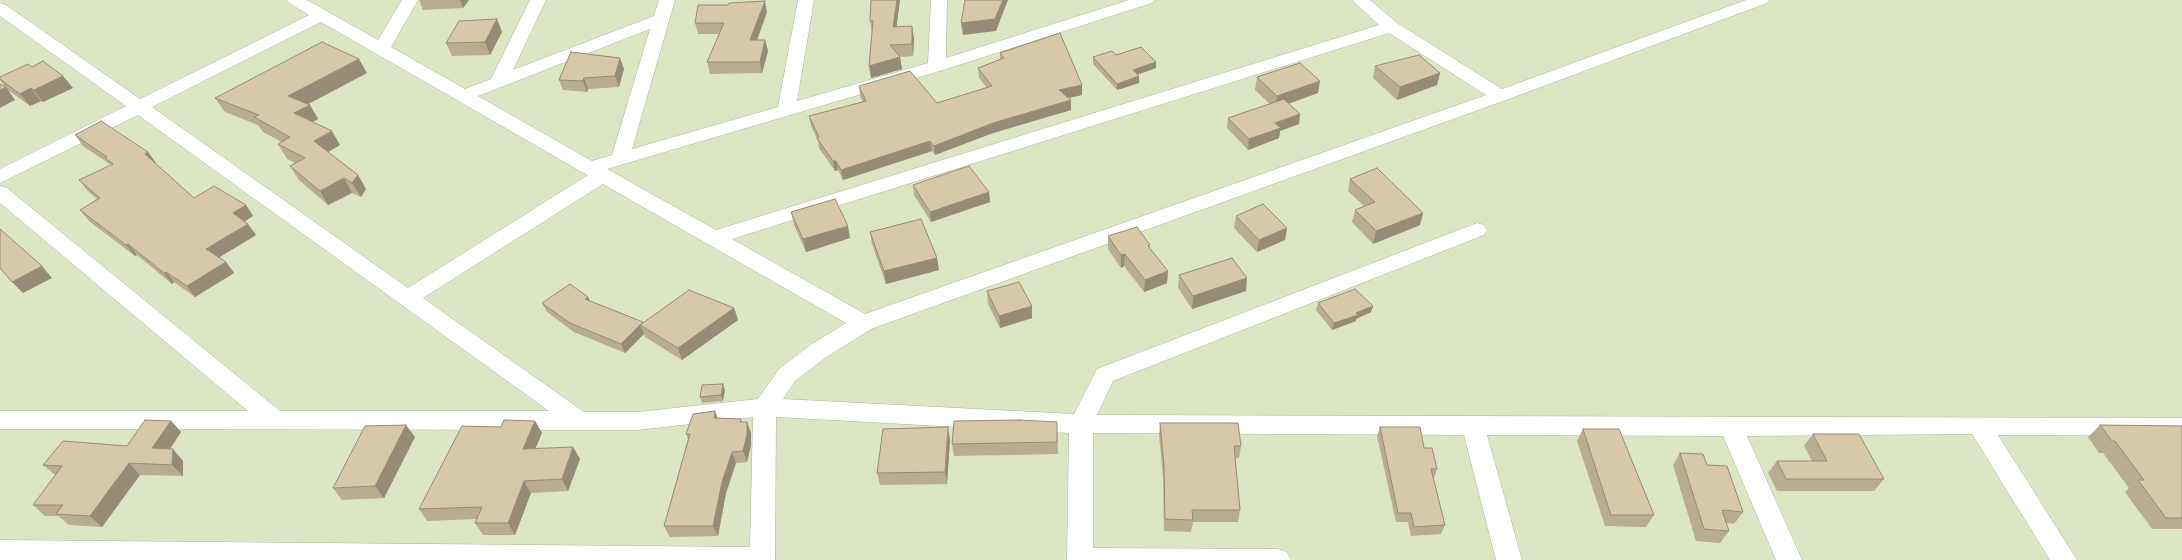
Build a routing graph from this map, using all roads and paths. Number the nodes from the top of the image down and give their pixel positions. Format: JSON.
{"nodes":[{"id":1,"x":295,"y":0,"type":"edge"},
{"id":2,"x":410,"y":0,"type":"edge"},
{"id":3,"x":538,"y":0,"type":"edge"},
{"id":4,"x":667,"y":0,"type":"edge"},
{"id":5,"x":806,"y":0,"type":"edge"},
{"id":6,"x":939,"y":0,"type":"edge"},
{"id":7,"x":1146,"y":0,"type":"edge"},
{"id":8,"x":1360,"y":0,"type":"edge"},
{"id":9,"x":1761,"y":0,"type":"edge"},
{"id":10,"x":0,"y":8,"type":"edge"},
{"id":11,"x":321,"y":15,"type":"junction"},
{"id":12,"x":661,"y":19,"type":"junction"},
{"id":13,"x":1392,"y":27,"type":"junction"},
{"id":14,"x":381,"y":49,"type":"junction"},
{"id":15,"x":937,"y":66,"type":"junction"},
{"id":16,"x":500,"y":81,"type":"junction"},
{"id":17,"x":464,"y":96,"type":"junction"},
{"id":18,"x":1500,"y":96,"type":"junction"},
{"id":19,"x":139,"y":107,"type":"junction"},
{"id":20,"x":786,"y":110,"type":"junction"},
{"id":21,"x":620,"y":159,"type":"junction"},
{"id":22,"x":596,"y":172,"type":"junction"},
{"id":23,"x":0,"y":177,"type":"edge"},
{"id":24,"x":0,"y":193,"type":"edge"},
{"id":25,"x":1477,"y":230,"type":"dead end"},
{"id":26,"x":713,"y":238,"type":"junction"},
{"id":27,"x":408,"y":298,"type":"junction"},
{"id":28,"x":863,"y":323,"type":"junction"},
{"id":29,"x":765,"y":407,"type":"junction"},
{"id":30,"x":0,"y":420,"type":"edge"},
{"id":31,"x":275,"y":420,"type":"junction"},
{"id":32,"x":580,"y":421,"type":"junction"},
{"id":33,"x":1081,"y":424,"type":"junction"},
{"id":34,"x":1979,"y":425,"type":"junction"},
{"id":35,"x":1472,"y":426,"type":"junction"},
{"id":36,"x":1731,"y":427,"type":"junction"},
{"id":37,"x":2182,"y":427,"type":"edge"},
{"id":38,"x":0,"y":551,"type":"edge"},
{"id":39,"x":217,"y":556,"type":"edge"},
{"id":40,"x":468,"y":558,"type":"edge"},
{"id":41,"x":762,"y":559,"type":"edge"},
{"id":42,"x":1080,"y":560,"type":"edge"},
{"id":43,"x":1278,"y":560,"type":"edge"},
{"id":44,"x":1509,"y":560,"type":"edge"},
{"id":45,"x":1789,"y":560,"type":"edge"},
{"id":46,"x":2064,"y":560,"type":"edge"}],
"edges":[{"from":1,"to":11,"type":"street"},
{"from":2,"to":14,"type":"street"},
{"from":3,"to":16,"type":"street"},
{"from":4,"to":12,"type":"street"},
{"from":5,"to":20,"type":"street"},
{"from":6,"to":15,"type":"street"},
{"from":7,"to":15,"type":"street"},
{"from":8,"to":13,"type":"street"},
{"from":9,"to":18,"type":"street"},
{"from":10,"to":19,"type":"street"},
{"from":11,"to":14,"type":"street"},
{"from":11,"to":19,"type":"street"},
{"from":12,"to":16,"type":"street"},
{"from":12,"to":21,"type":"street"},
{"from":13,"to":18,"type":"street"},
{"from":13,"to":26,"type":"street"},
{"from":14,"to":17,"type":"street"},
{"from":15,"to":20,"type":"street"},
{"from":16,"to":17,"type":"street"},
{"from":17,"to":22,"type":"street"},
{"from":18,"to":28,"type":"street"},
{"from":19,"to":23,"type":"street"},
{"from":19,"to":27,"type":"street"},
{"from":20,"to":21,"type":"street"},
{"from":21,"to":22,"type":"street"},
{"from":22,"to":26,"type":"street"},
{"from":22,"to":27,"type":"street"},
{"from":24,"to":31,"type":"street"},
{"from":25,"to":33,"type":"street"},
{"from":26,"to":28,"type":"street"},
{"from":27,"to":32,"type":"street"},
{"from":28,"to":29,"type":"street"},
{"from":29,"to":32,"type":"street"},
{"from":29,"to":33,"type":"street"},
{"from":29,"to":41,"type":"street"},
{"from":30,"to":31,"type":"street"},
{"from":31,"to":32,"type":"street"},
{"from":33,"to":35,"type":"street"},
{"from":33,"to":42,"type":"street"},
{"from":34,"to":36,"type":"street"},
{"from":34,"to":37,"type":"street"},
{"from":34,"to":46,"type":"street"},
{"from":35,"to":36,"type":"street"},
{"from":35,"to":44,"type":"street"},
{"from":36,"to":45,"type":"street"},
{"from":38,"to":39,"type":"street"},
{"from":39,"to":40,"type":"street"},
{"from":40,"to":41,"type":"street"},
{"from":42,"to":43,"type":"street"}]}
